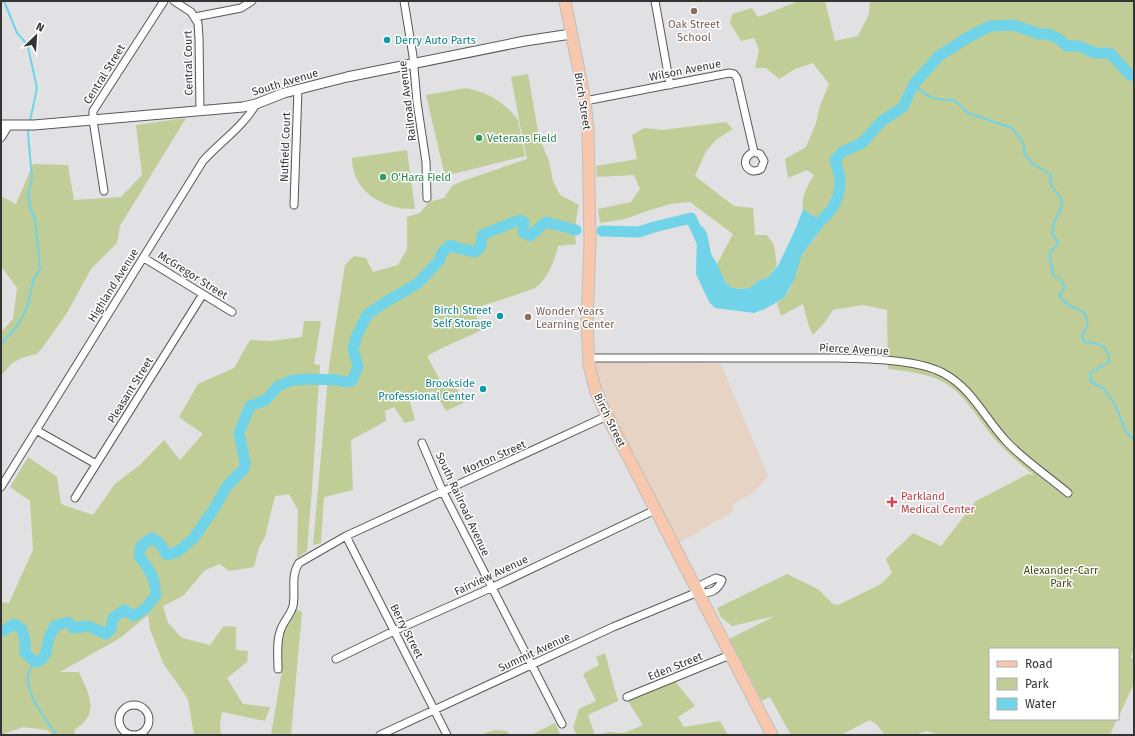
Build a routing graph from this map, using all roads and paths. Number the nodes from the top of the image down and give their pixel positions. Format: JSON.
{"nodes":[{"id":1,"x":164,"y":1,"type":"edge"},
{"id":2,"x":174,"y":1,"type":"edge"},
{"id":3,"x":252,"y":1,"type":"edge"},
{"id":4,"x":404,"y":1,"type":"edge"},
{"id":5,"x":565,"y":1,"type":"edge"},
{"id":6,"x":655,"y":1,"type":"edge"},
{"id":7,"x":195,"y":17,"type":"junction"},
{"id":8,"x":571,"y":34,"type":"junction"},
{"id":9,"x":414,"y":63,"type":"junction"},
{"id":10,"x":670,"y":84,"type":"junction"},
{"id":11,"x":298,"y":89,"type":"junction"},
{"id":12,"x":584,"y":101,"type":"junction"},
{"id":13,"x":256,"y":104,"type":"junction"},
{"id":14,"x":200,"y":111,"type":"junction"},
{"id":15,"x":93,"y":120,"type":"junction"},
{"id":16,"x":5,"y":125,"type":"edge"},
{"id":17,"x":1,"y":138,"type":"edge"},
{"id":18,"x":754,"y":152,"type":"dead end"},
{"id":19,"x":104,"y":191,"type":"dead end"},
{"id":20,"x":427,"y":198,"type":"dead end"},
{"id":21,"x":294,"y":205,"type":"dead end"},
{"id":22,"x":144,"y":258,"type":"junction"},
{"id":23,"x":203,"y":294,"type":"junction"},
{"id":24,"x":232,"y":312,"type":"dead end"},
{"id":25,"x":589,"y":358,"type":"junction"},
{"id":26,"x":607,"y":416,"type":"junction"},
{"id":27,"x":36,"y":430,"type":"junction"},
{"id":28,"x":422,"y":443,"type":"dead end"},
{"id":29,"x":96,"y":464,"type":"junction"},
{"id":30,"x":1,"y":487,"type":"edge"},
{"id":31,"x":442,"y":492,"type":"junction"},
{"id":32,"x":1068,"y":493,"type":"dead end"},
{"id":33,"x":75,"y":498,"type":"dead end"},
{"id":34,"x":655,"y":510,"type":"junction"},
{"id":35,"x":346,"y":536,"type":"junction"},
{"id":36,"x":491,"y":588,"type":"junction"},
{"id":37,"x":698,"y":592,"type":"junction"},
{"id":38,"x":394,"y":631,"type":"junction"},
{"id":39,"x":730,"y":655,"type":"junction"},
{"id":40,"x":336,"y":658,"type":"dead end"},
{"id":41,"x":532,"y":665,"type":"junction"},
{"id":42,"x":278,"y":669,"type":"dead end"},
{"id":43,"x":627,"y":697,"type":"dead end"},
{"id":44,"x":435,"y":711,"type":"junction"},
{"id":45,"x":562,"y":724,"type":"dead end"},
{"id":46,"x":133,"y":735,"type":"edge"},
{"id":47,"x":380,"y":735,"type":"edge"},
{"id":48,"x":447,"y":735,"type":"edge"},
{"id":49,"x":772,"y":735,"type":"edge"}],
"edges":[{"from":1,"to":15,"type":"street","name":"Central Street"},
{"from":2,"to":7,"type":"street","name":"Central Court"},
{"from":3,"to":7,"type":"street"},
{"from":4,"to":9,"type":"street","name":"Railroad Avenue"},
{"from":5,"to":8,"type":"main road","name":"Birch Street"},
{"from":6,"to":10,"type":"street"},
{"from":7,"to":14,"type":"street","name":"Central Court"},
{"from":8,"to":9,"type":"street","name":"South Avenue"},
{"from":8,"to":12,"type":"main road","name":"Birch Street"},
{"from":9,"to":11,"type":"street","name":"South Avenue"},
{"from":9,"to":20,"type":"street","name":"Railroad Avenue"},
{"from":10,"to":12,"type":"street","name":"Wilson Avenue"},
{"from":10,"to":18,"type":"street","name":"Wilson Avenue"},
{"from":11,"to":13,"type":"street","name":"South Avenue"},
{"from":11,"to":21,"type":"street","name":"Nutfield Court"},
{"from":12,"to":25,"type":"main road","name":"Birch Street"},
{"from":13,"to":14,"type":"street","name":"South Avenue"},
{"from":13,"to":22,"type":"street","name":"Highland Avenue"},
{"from":14,"to":15,"type":"street","name":"South Avenue"},
{"from":15,"to":16,"type":"street","name":"South Avenue"},
{"from":15,"to":19,"type":"street","name":"Central Street"},
{"from":16,"to":17,"type":"street"},
{"from":22,"to":23,"type":"street","name":"McGregor Street"},
{"from":22,"to":27,"type":"street","name":"Highland Avenue"},
{"from":23,"to":24,"type":"street","name":"McGregor Street"},
{"from":23,"to":29,"type":"street","name":"Pleasant Street"},
{"from":25,"to":26,"type":"main road","name":"Birch Street"},
{"from":25,"to":32,"type":"street","name":"Pierce Avenue"},
{"from":26,"to":31,"type":"street","name":"Norton Street"},
{"from":26,"to":34,"type":"main road","name":"Birch Street"},
{"from":27,"to":29,"type":"street"},
{"from":27,"to":30,"type":"street","name":"Highland Avenue"},
{"from":28,"to":31,"type":"street","name":"South Railroad Avenue"},
{"from":29,"to":33,"type":"street","name":"Pleasant Street"},
{"from":31,"to":35,"type":"street","name":"Norton Street"},
{"from":31,"to":36,"type":"street","name":"South Railroad Avenue"},
{"from":34,"to":36,"type":"street","name":"Fairview Avenue"},
{"from":34,"to":37,"type":"main road","name":"Birch Street"},
{"from":35,"to":38,"type":"street","name":"Berry Street"},
{"from":35,"to":42,"type":"street","name":"Norton Street"},
{"from":36,"to":38,"type":"street","name":"Fairview Avenue"},
{"from":36,"to":41,"type":"street","name":"South Railroad Avenue"},
{"from":37,"to":39,"type":"main road","name":"Birch Street"},
{"from":37,"to":41,"type":"street","name":"Summit Avenue"},
{"from":38,"to":40,"type":"street","name":"Fairview Avenue"},
{"from":38,"to":44,"type":"street","name":"Berry Street"},
{"from":39,"to":43,"type":"street","name":"Eden Street"},
{"from":39,"to":49,"type":"main road","name":"Birch Street"},
{"from":41,"to":44,"type":"street","name":"Summit Avenue"},
{"from":41,"to":45,"type":"street","name":"South Railroad Avenue"},
{"from":44,"to":47,"type":"street","name":"Summit Avenue"},
{"from":44,"to":48,"type":"street","name":"Berry Street"},
{"from":46,"to":46,"type":"street"}]}
